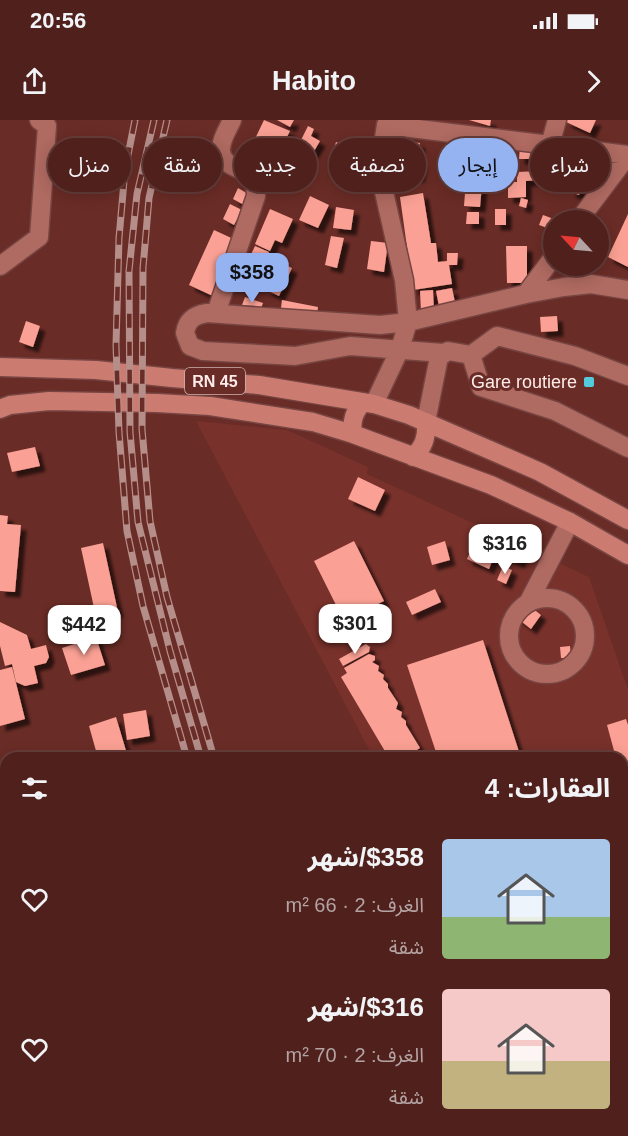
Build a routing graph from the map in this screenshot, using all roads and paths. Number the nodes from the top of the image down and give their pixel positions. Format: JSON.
{"nodes":[{"id":1,"x":39,"y":120,"type":"edge"},
{"id":2,"x":232,"y":120,"type":"edge"},
{"id":3,"x":557,"y":120,"type":"edge"},
{"id":4,"x":387,"y":123,"type":"edge"},
{"id":5,"x":552,"y":138,"type":"edge"},
{"id":6,"x":530,"y":142,"type":"edge"},
{"id":7,"x":610,"y":153,"type":"edge"},
{"id":8,"x":628,"y":155,"type":"edge"},
{"id":9,"x":587,"y":210,"type":"edge"},
{"id":10,"x":0,"y":266,"type":"edge"},
{"id":11,"x":543,"y":271,"type":"edge"},
{"id":12,"x":628,"y":290,"type":"edge"},
{"id":13,"x":526,"y":294,"type":"junction"},
{"id":14,"x":216,"y":313,"type":"junction"},
{"id":15,"x":408,"y":322,"type":"junction"},
{"id":16,"x":400,"y":349,"type":"junction"},
{"id":17,"x":443,"y":353,"type":"junction"},
{"id":18,"x":471,"y":355,"type":"junction"},
{"id":19,"x":0,"y":367,"type":"edge"},
{"id":20,"x":628,"y":376,"type":"edge"},
{"id":21,"x":369,"y":403,"type":"junction"},
{"id":22,"x":0,"y":409,"type":"edge"},
{"id":23,"x":426,"y":422,"type":"junction"},
{"id":24,"x":353,"y":434,"type":"junction"},
{"id":25,"x":628,"y":448,"type":"edge"},
{"id":26,"x":413,"y":457,"type":"junction"},
{"id":27,"x":628,"y":520,"type":"edge"},
{"id":28,"x":570,"y":522,"type":"junction"},
{"id":29,"x":628,"y":555,"type":"edge"},
{"id":30,"x":528,"y":603,"type":"junction"}],
"edges":[{"from":1,"to":10,"type":"street"},
{"from":2,"to":14,"type":"street"},
{"from":3,"to":5,"type":"street"},
{"from":4,"to":6,"type":"street"},
{"from":4,"to":15,"type":"street"},
{"from":7,"to":8,"type":"street"},
{"from":8,"to":9,"type":"street"},
{"from":11,"to":13,"type":"street"},
{"from":12,"to":13,"type":"street"},
{"from":13,"to":15,"type":"street"},
{"from":14,"to":15,"type":"street"},
{"from":14,"to":16,"type":"street"},
{"from":15,"to":16,"type":"street"},
{"from":16,"to":17,"type":"street"},
{"from":16,"to":21,"type":"street"},
{"from":17,"to":18,"type":"street"},
{"from":17,"to":23,"type":"street"},
{"from":18,"to":20,"type":"street"},
{"from":18,"to":25,"type":"street"},
{"from":19,"to":21,"type":"main road","number":"RN 45"},
{"from":21,"to":23,"type":"main road","number":"RN 45"},
{"from":21,"to":24,"type":"main road"},
{"from":22,"to":24,"type":"main road","number":"RN 45"},
{"from":23,"to":26,"type":"main road"},
{"from":23,"to":27,"type":"main road","number":"RN 45"},
{"from":24,"to":26,"type":"main road","number":"RN 45"},
{"from":26,"to":28,"type":"main road","number":"RN 45"},
{"from":28,"to":29,"type":"main road","number":"RN 45"},
{"from":28,"to":30,"type":"street"},
{"from":30,"to":30,"type":"street"}]}
